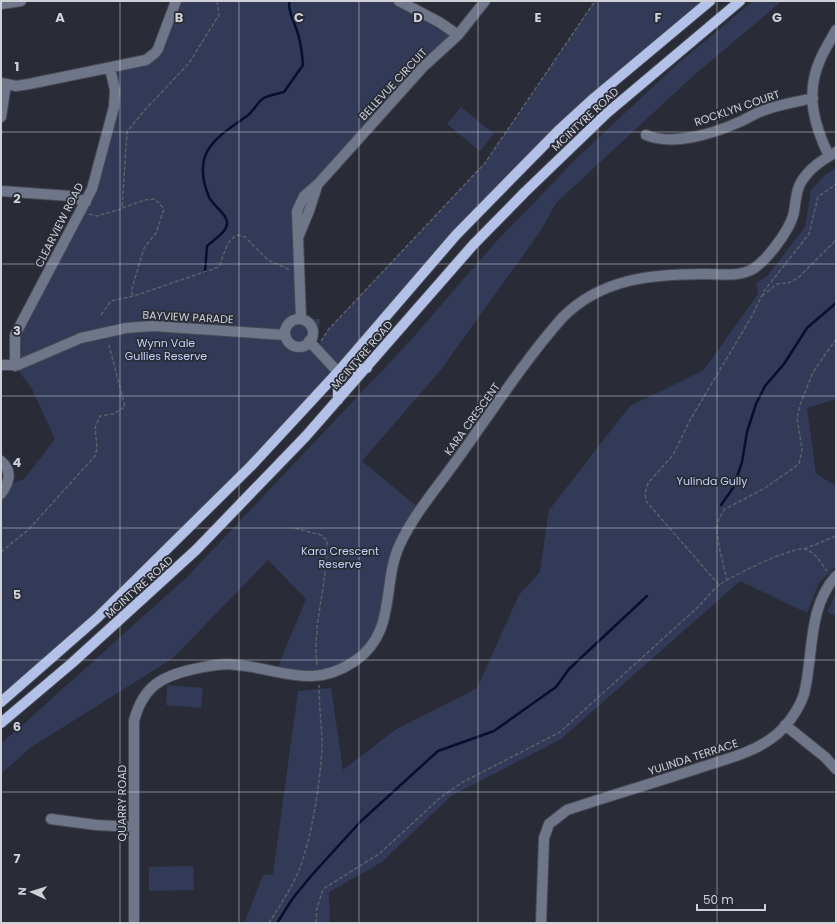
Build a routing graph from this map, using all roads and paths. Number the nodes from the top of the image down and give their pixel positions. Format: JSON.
{"nodes":[{"id":1,"x":21,"y":1,"type":"edge"},
{"id":2,"x":176,"y":1,"type":"edge"},
{"id":3,"x":217,"y":1,"type":"edge"},
{"id":4,"x":398,"y":1,"type":"edge"},
{"id":5,"x":485,"y":1,"type":"edge"},
{"id":6,"x":595,"y":1,"type":"edge"},
{"id":7,"x":710,"y":1,"type":"edge"},
{"id":8,"x":740,"y":1,"type":"edge"},
{"id":9,"x":1,"y":4,"type":"edge"},
{"id":10,"x":836,"y":30,"type":"edge"},
{"id":11,"x":458,"y":35,"type":"junction"},
{"id":12,"x":110,"y":68,"type":"junction"},
{"id":13,"x":3,"y":83,"type":"edge"},
{"id":14,"x":813,"y":98,"type":"junction"},
{"id":15,"x":1,"y":117,"type":"edge"},
{"id":16,"x":646,"y":135,"type":"dead end"},
{"id":17,"x":832,"y":154,"type":"edge"},
{"id":18,"x":836,"y":184,"type":"edge"},
{"id":19,"x":1,"y":191,"type":"edge"},
{"id":20,"x":86,"y":202,"type":"junction"},
{"id":21,"x":122,"y":208,"type":"junction"},
{"id":22,"x":81,"y":212,"type":"junction"},
{"id":23,"x":836,"y":240,"type":"edge"},
{"id":24,"x":300,"y":274,"type":"junction"},
{"id":25,"x":134,"y":296,"type":"junction"},
{"id":26,"x":761,"y":297,"type":"junction"},
{"id":27,"x":101,"y":315,"type":"dead end"},
{"id":28,"x":302,"y":319,"type":"junction"},
{"id":29,"x":285,"y":335,"type":"junction"},
{"id":30,"x":836,"y":339,"type":"edge"},
{"id":31,"x":109,"y":345,"type":"dead end"},
{"id":32,"x":313,"y":345,"type":"junction"},
{"id":33,"x":1,"y":365,"type":"edge"},
{"id":34,"x":15,"y":366,"type":"junction"},
{"id":35,"x":367,"y":368,"type":"junction"},
{"id":36,"x":338,"y":372,"type":"junction"},
{"id":37,"x":338,"y":400,"type":"junction"},
{"id":38,"x":1,"y":462,"type":"edge"},
{"id":39,"x":1,"y":494,"type":"edge"},
{"id":40,"x":295,"y":528,"type":"dead end"},
{"id":41,"x":836,"y":536,"type":"edge"},
{"id":42,"x":803,"y":549,"type":"junction"},
{"id":43,"x":1,"y":552,"type":"edge"},
{"id":44,"x":835,"y":578,"type":"edge"},
{"id":45,"x":727,"y":581,"type":"junction"},
{"id":46,"x":719,"y":585,"type":"junction"},
{"id":47,"x":318,"y":675,"type":"junction"},
{"id":48,"x":151,"y":688,"type":"joint"},
{"id":49,"x":1,"y":702,"type":"edge"},
{"id":50,"x":1,"y":723,"type":"edge"},
{"id":51,"x":785,"y":725,"type":"junction"},
{"id":52,"x":836,"y":769,"type":"edge"},
{"id":53,"x":51,"y":819,"type":"dead end"},
{"id":54,"x":134,"y":827,"type":"junction"},
{"id":55,"x":134,"y":923,"type":"edge"},
{"id":56,"x":269,"y":923,"type":"edge"},
{"id":57,"x":316,"y":923,"type":"edge"},
{"id":58,"x":541,"y":923,"type":"edge"}],
"edges":[{"from":1,"to":9,"type":"street"},
{"from":2,"to":12,"type":"street"},
{"from":3,"to":21,"type":"path"},
{"from":4,"to":11,"type":"street"},
{"from":5,"to":11,"type":"street","name":"BELLEVUE CIRCUIT"},
{"from":6,"to":32,"type":"path"},
{"from":7,"to":36,"type":"main road","name":"MCINTYRE ROAD"},
{"from":8,"to":35,"type":"main road","name":"MCINTYRE ROAD"},
{"from":10,"to":14,"type":"street"},
{"from":11,"to":24,"type":"street","name":"BELLEVUE CIRCUIT"},
{"from":12,"to":13,"type":"street"},
{"from":12,"to":20,"type":"street","name":"CLEARVIEW ROAD"},
{"from":13,"to":15,"type":"street"},
{"from":14,"to":16,"type":"street","name":"ROCKLYN COURT"},
{"from":14,"to":17,"type":"street"},
{"from":17,"to":47,"type":"street","name":"KARA CRESCENT"},
{"from":18,"to":26,"type":"path"},
{"from":19,"to":20,"type":"street"},
{"from":20,"to":22,"type":"street","name":"CLEARVIEW ROAD"},
{"from":21,"to":22,"type":"path"},
{"from":21,"to":25,"type":"path"},
{"from":22,"to":34,"type":"street","name":"CLEARVIEW ROAD"},
{"from":23,"to":26,"type":"path"},
{"from":24,"to":25,"type":"path"},
{"from":24,"to":28,"type":"street","name":"BELLEVUE CIRCUIT"},
{"from":25,"to":27,"type":"path"},
{"from":26,"to":46,"type":"path"},
{"from":28,"to":29,"type":"street"},
{"from":28,"to":32,"type":"street"},
{"from":29,"to":32,"type":"street"},
{"from":29,"to":34,"type":"street","name":"BAYVIEW PARADE"},
{"from":30,"to":45,"type":"path"},
{"from":31,"to":43,"type":"path"},
{"from":32,"to":36,"type":"street"},
{"from":33,"to":34,"type":"street","name":"BAYVIEW PARADE"},
{"from":35,"to":36,"type":"main road"},
{"from":35,"to":37,"type":"main road","name":"MCINTYRE ROAD"},
{"from":36,"to":37,"type":"main road"},
{"from":36,"to":49,"type":"main road","name":"MCINTYRE ROAD"},
{"from":37,"to":50,"type":"main road","name":"MCINTYRE ROAD"},
{"from":38,"to":39,"type":"street"},
{"from":40,"to":47,"type":"path"},
{"from":41,"to":42,"type":"path"},
{"from":42,"to":44,"type":"path"},
{"from":42,"to":45,"type":"path"},
{"from":44,"to":51,"type":"street","name":"YULINDA TERRACE"},
{"from":45,"to":46,"type":"path"},
{"from":46,"to":57,"type":"path"},
{"from":47,"to":48,"type":"street","name":"KARA CRESCENT"},
{"from":47,"to":56,"type":"path"},
{"from":48,"to":54,"type":"street","name":"QUARRY ROAD"},
{"from":51,"to":52,"type":"street"},
{"from":51,"to":58,"type":"street","name":"YULINDA TERRACE"},
{"from":53,"to":54,"type":"street"},
{"from":54,"to":55,"type":"street","name":"QUARRY ROAD"}]}
